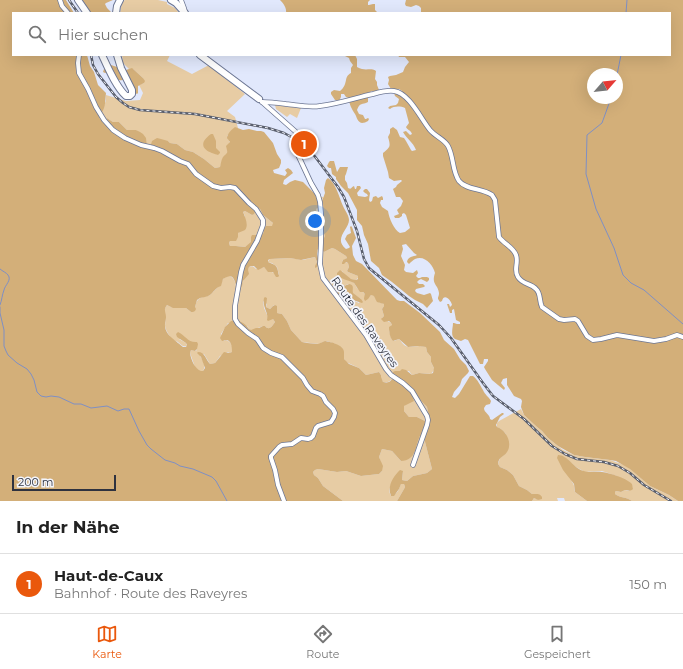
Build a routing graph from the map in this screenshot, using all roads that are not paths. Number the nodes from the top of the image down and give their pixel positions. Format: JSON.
{"nodes":[{"id":1,"x":60,"y":0,"type":"edge"},
{"id":2,"x":78,"y":0,"type":"edge"},
{"id":3,"x":120,"y":0,"type":"edge"},
{"id":4,"x":171,"y":0,"type":"edge"},
{"id":5,"x":181,"y":0,"type":"edge"},
{"id":6,"x":67,"y":12,"type":"edge"},
{"id":7,"x":86,"y":12,"type":"edge"},
{"id":8,"x":116,"y":12,"type":"edge"},
{"id":9,"x":184,"y":12,"type":"edge"},
{"id":10,"x":185,"y":12,"type":"edge"},
{"id":11,"x":79,"y":56,"type":"edge"},
{"id":12,"x":102,"y":56,"type":"edge"},
{"id":13,"x":117,"y":56,"type":"edge"},
{"id":14,"x":201,"y":56,"type":"edge"},
{"id":15,"x":260,"y":101,"type":"junction"},
{"id":16,"x":683,"y":337,"type":"edge"},
{"id":17,"x":413,"y":465,"type":"dead end"},
{"id":18,"x":284,"y":501,"type":"edge"}],
"edges":[{"from":1,"to":6,"type":"street"},
{"from":2,"to":7,"type":"street"},
{"from":3,"to":8,"type":"street"},
{"from":4,"to":9,"type":"street"},
{"from":5,"to":10,"type":"street"},
{"from":11,"to":18,"type":"street"},
{"from":12,"to":13,"type":"street"},
{"from":14,"to":15,"type":"street"},
{"from":15,"to":16,"type":"street"},
{"from":15,"to":17,"type":"street","name":"Route des Raveyres"}]}
